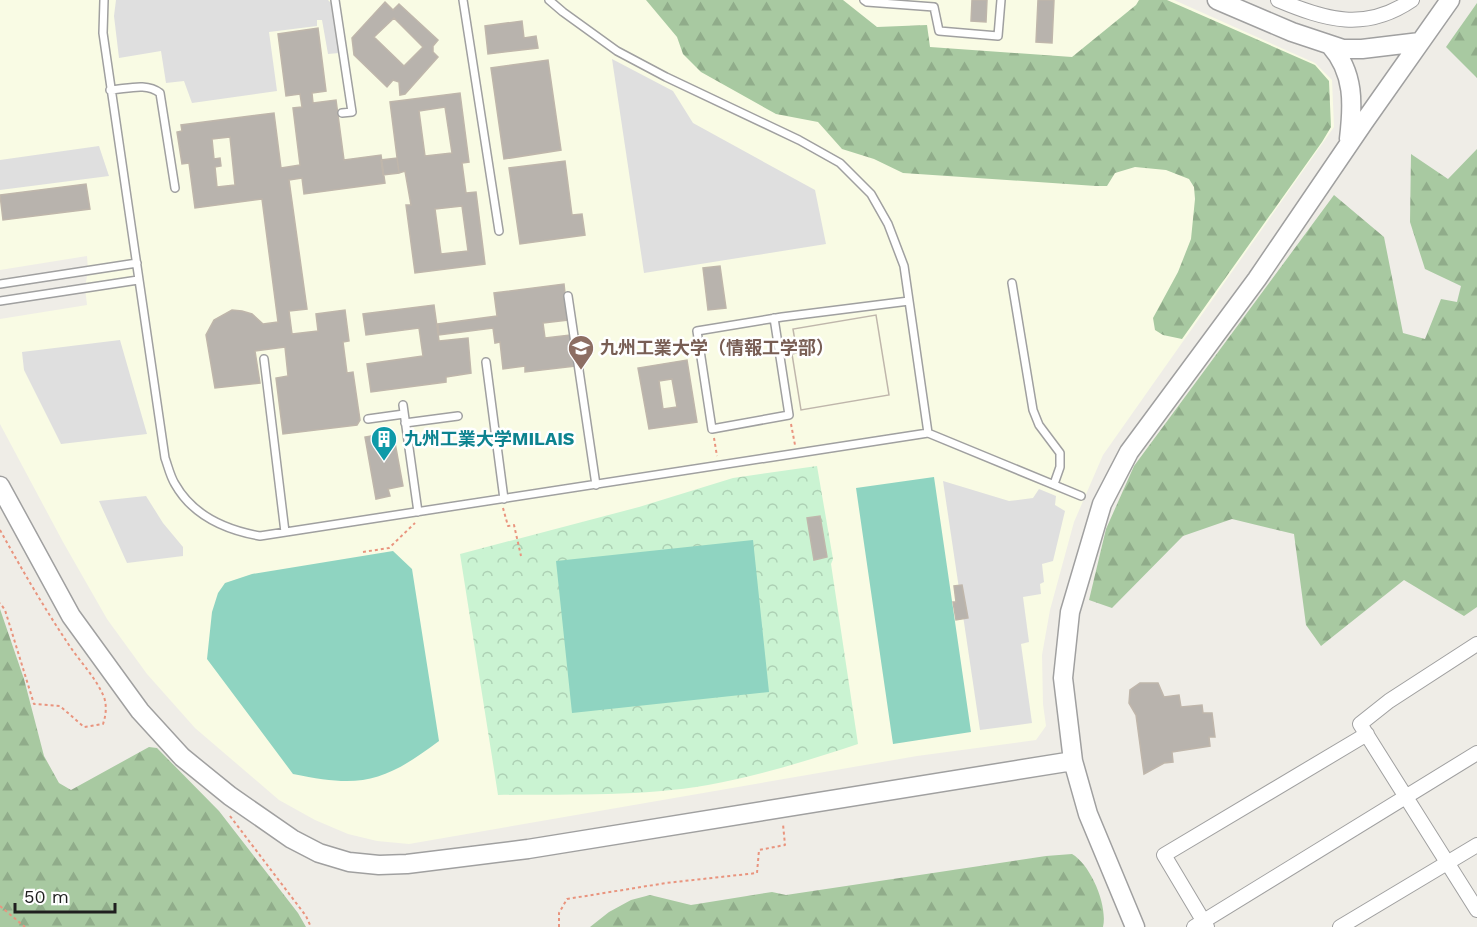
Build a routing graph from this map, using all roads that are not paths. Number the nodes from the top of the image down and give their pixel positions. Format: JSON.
{"nodes":[{"id":1,"x":104,"y":0,"type":"edge"},
{"id":2,"x":335,"y":0,"type":"edge"},
{"id":3,"x":463,"y":0,"type":"edge"},
{"id":4,"x":549,"y":0,"type":"edge"},
{"id":5,"x":1001,"y":0,"type":"edge"},
{"id":6,"x":1217,"y":0,"type":"edge"},
{"id":7,"x":1278,"y":0,"type":"edge"},
{"id":8,"x":1310,"y":0,"type":"edge"},
{"id":9,"x":1450,"y":0,"type":"edge"},
{"id":10,"x":866,"y":1,"type":"edge"},
{"id":11,"x":1407,"y":2,"type":"edge"},
{"id":12,"x":934,"y":3,"type":"edge"},
{"id":13,"x":1315,"y":14,"type":"junction"},
{"id":14,"x":1420,"y":42,"type":"junction"},
{"id":15,"x":1330,"y":45,"type":"junction"},
{"id":16,"x":110,"y":90,"type":"junction"},
{"id":17,"x":342,"y":113,"type":"dead end"},
{"id":18,"x":1348,"y":145,"type":"junction"},
{"id":19,"x":175,"y":188,"type":"dead end"},
{"id":20,"x":499,"y":231,"type":"dead end"},
{"id":21,"x":137,"y":263,"type":"junction"},
{"id":22,"x":74,"y":273,"type":"junction"},
{"id":23,"x":138,"y":280,"type":"junction"},
{"id":24,"x":1012,"y":283,"type":"dead end"},
{"id":25,"x":0,"y":284,"type":"edge"},
{"id":26,"x":76,"y":289,"type":"junction"},
{"id":27,"x":568,"y":296,"type":"dead end"},
{"id":28,"x":0,"y":300,"type":"edge"},
{"id":29,"x":909,"y":302,"type":"junction"},
{"id":30,"x":774,"y":318,"type":"junction"},
{"id":31,"x":264,"y":359,"type":"dead end"},
{"id":32,"x":486,"y":362,"type":"dead end"},
{"id":33,"x":403,"y":405,"type":"dead end"},
{"id":34,"x":404,"y":414,"type":"junction"},
{"id":35,"x":458,"y":416,"type":"dead end"},
{"id":36,"x":368,"y":419,"type":"dead end"},
{"id":37,"x":405,"y":423,"type":"junction"},
{"id":38,"x":928,"y":433,"type":"junction"},
{"id":39,"x":1054,"y":484,"type":"junction"},
{"id":40,"x":596,"y":485,"type":"junction"},
{"id":41,"x":0,"y":486,"type":"edge"},
{"id":42,"x":1081,"y":496,"type":"dead end"},
{"id":43,"x":503,"y":499,"type":"junction"},
{"id":44,"x":418,"y":512,"type":"junction"},
{"id":45,"x":285,"y":532,"type":"junction"},
{"id":46,"x":1477,"y":645,"type":"edge"},
{"id":47,"x":1366,"y":734,"type":"junction"},
{"id":48,"x":1477,"y":753,"type":"edge"},
{"id":49,"x":1073,"y":760,"type":"junction"},
{"id":50,"x":1406,"y":797,"type":"junction"},
{"id":51,"x":1477,"y":845,"type":"edge"},
{"id":52,"x":1446,"y":862,"type":"junction"},
{"id":53,"x":1477,"y":910,"type":"edge"},
{"id":54,"x":1201,"y":925,"type":"edge"},
{"id":55,"x":1135,"y":927,"type":"edge"},
{"id":56,"x":1340,"y":927,"type":"edge"}],
"edges":[{"from":1,"to":16,"type":"lane"},
{"from":2,"to":17,"type":"lane"},
{"from":3,"to":20,"type":"lane"},
{"from":4,"to":29,"type":"lane"},
{"from":5,"to":12,"type":"lane"},
{"from":6,"to":15,"type":"street"},
{"from":7,"to":13,"type":"street"},
{"from":8,"to":13,"type":"street"},
{"from":9,"to":14,"type":"street"},
{"from":10,"to":12,"type":"lane"},
{"from":11,"to":13,"type":"street"},
{"from":14,"to":15,"type":"street"},
{"from":14,"to":18,"type":"street"},
{"from":15,"to":18,"type":"street"},
{"from":16,"to":19,"type":"lane"},
{"from":16,"to":21,"type":"lane"},
{"from":18,"to":49,"type":"street"},
{"from":21,"to":22,"type":"lane"},
{"from":21,"to":23,"type":"lane"},
{"from":22,"to":25,"type":"lane"},
{"from":22,"to":26,"type":"lane"},
{"from":23,"to":26,"type":"lane"},
{"from":23,"to":45,"type":"lane"},
{"from":24,"to":39,"type":"lane"},
{"from":26,"to":28,"type":"lane"},
{"from":27,"to":40,"type":"lane"},
{"from":29,"to":30,"type":"lane"},
{"from":29,"to":38,"type":"lane"},
{"from":30,"to":30,"type":"lane"},
{"from":31,"to":45,"type":"lane"},
{"from":32,"to":43,"type":"lane"},
{"from":33,"to":34,"type":"lane"},
{"from":34,"to":36,"type":"lane"},
{"from":34,"to":37,"type":"lane"},
{"from":35,"to":37,"type":"lane"},
{"from":37,"to":44,"type":"lane"},
{"from":38,"to":39,"type":"lane"},
{"from":38,"to":40,"type":"lane"},
{"from":39,"to":42,"type":"lane"},
{"from":40,"to":43,"type":"lane"},
{"from":41,"to":49,"type":"street"},
{"from":43,"to":44,"type":"lane"},
{"from":44,"to":45,"type":"lane"},
{"from":46,"to":47,"type":"street"},
{"from":47,"to":50,"type":"street"},
{"from":47,"to":54,"type":"street"},
{"from":48,"to":50,"type":"street"},
{"from":49,"to":55,"type":"street"},
{"from":50,"to":52,"type":"street"},
{"from":50,"to":54,"type":"street"},
{"from":51,"to":52,"type":"street"},
{"from":52,"to":53,"type":"street"},
{"from":52,"to":56,"type":"street"}]}
